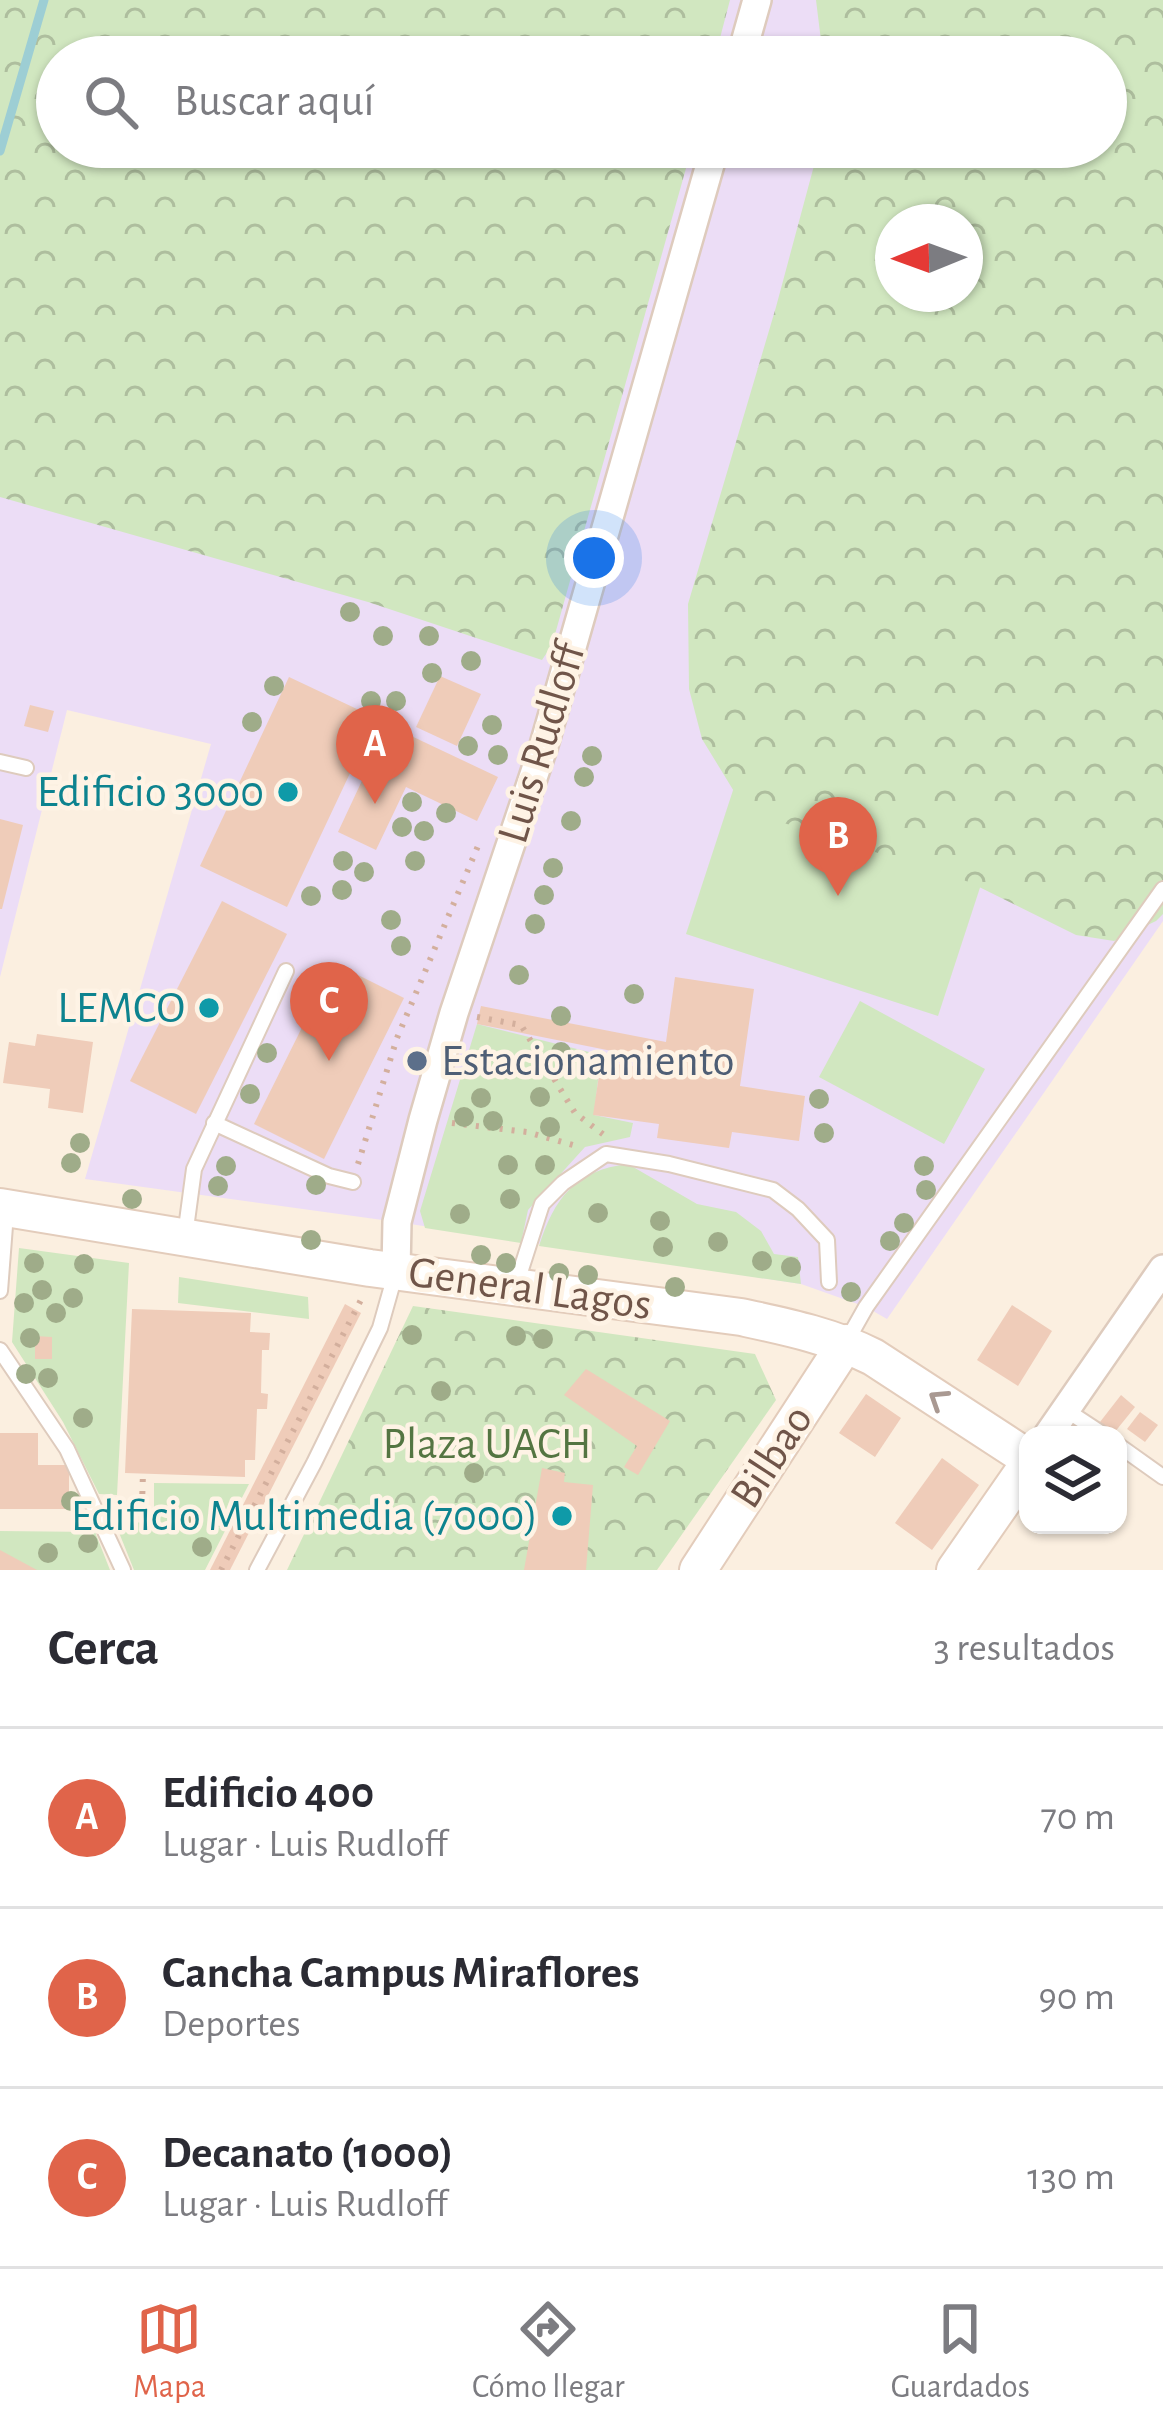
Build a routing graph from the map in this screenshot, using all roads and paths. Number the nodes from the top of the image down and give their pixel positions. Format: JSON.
{"nodes":[{"id":1,"x":757,"y":0,"type":"edge"},
{"id":2,"x":747,"y":36,"type":"edge"},
{"id":3,"x":709,"y":168,"type":"edge"},
{"id":4,"x":0,"y":762,"type":"edge"},
{"id":5,"x":26,"y":768,"type":"dead end"},
{"id":6,"x":479,"y":843,"type":"dead end"},
{"id":7,"x":1163,"y":889,"type":"edge"},
{"id":8,"x":286,"y":971,"type":"dead end"},
{"id":9,"x":454,"y":1013,"type":"junction"},
{"id":10,"x":423,"y":1120,"type":"junction"},
{"id":11,"x":214,"y":1123,"type":"junction"},
{"id":12,"x":606,"y":1154,"type":"junction"},
{"id":13,"x":630,"y":1156,"type":"junction"},
{"id":14,"x":353,"y":1182,"type":"joint"},
{"id":15,"x":3,"y":1208,"type":"edge"},
{"id":16,"x":185,"y":1236,"type":"junction"},
{"id":17,"x":384,"y":1269,"type":"junction"},
{"id":18,"x":1163,"y":1269,"type":"edge"},
{"id":19,"x":829,"y":1282,"type":"dead end"},
{"id":20,"x":515,"y":1287,"type":"junction"},
{"id":21,"x":0,"y":1292,"type":"edge"},
{"id":22,"x":846,"y":1343,"type":"junction"},
{"id":23,"x":0,"y":1350,"type":"edge"},
{"id":24,"x":1066,"y":1410,"type":"junction"},
{"id":25,"x":1054,"y":1426,"type":"edge"},
{"id":26,"x":1090,"y":1426,"type":"edge"},
{"id":27,"x":1127,"y":1452,"type":"edge"},
{"id":28,"x":1019,"y":1455,"type":"edge"},
{"id":29,"x":143,"y":1474,"type":"dead end"},
{"id":30,"x":1019,"y":1474,"type":"edge"},
{"id":31,"x":1163,"y":1478,"type":"edge"},
{"id":32,"x":94,"y":1505,"type":"junction"},
{"id":33,"x":122,"y":1570,"type":"edge"},
{"id":34,"x":220,"y":1570,"type":"edge"},
{"id":35,"x":257,"y":1570,"type":"edge"},
{"id":36,"x":698,"y":1570,"type":"edge"},
{"id":37,"x":955,"y":1570,"type":"edge"}],
"edges":[{"from":1,"to":2,"type":"street"},
{"from":3,"to":9,"type":"street","name":"Luis Rudloff"},
{"from":4,"to":5,"type":"lane"},
{"from":6,"to":14,"type":"path"},
{"from":7,"to":22,"type":"lane"},
{"from":8,"to":11,"type":"lane"},
{"from":9,"to":10,"type":"street","name":"Luis Rudloff"},
{"from":9,"to":13,"type":"path"},
{"from":10,"to":12,"type":"path"},
{"from":10,"to":17,"type":"street","name":"Luis Rudloff"},
{"from":11,"to":14,"type":"lane"},
{"from":11,"to":16,"type":"lane"},
{"from":12,"to":13,"type":"lane"},
{"from":12,"to":20,"type":"lane"},
{"from":13,"to":19,"type":"lane"},
{"from":15,"to":16,"type":"main road","name":"General Lagos"},
{"from":15,"to":21,"type":"lane"},
{"from":16,"to":17,"type":"main road","name":"General Lagos"},
{"from":17,"to":20,"type":"main road","name":"General Lagos"},
{"from":17,"to":34,"type":"path"},
{"from":17,"to":35,"type":"lane"},
{"from":18,"to":24,"type":"street"},
{"from":20,"to":22,"type":"main road","name":"General Lagos"},
{"from":28,"to":22,"type":"main road","name":"General Lagos","one_way":true},
{"from":22,"to":36,"type":"main road","name":"Bilbao"},
{"from":23,"to":32,"type":"lane"},
{"from":24,"to":25,"type":"street"},
{"from":24,"to":26,"type":"lane"},
{"from":27,"to":31,"type":"lane"},
{"from":29,"to":32,"type":"path"},
{"from":30,"to":37,"type":"main road"},
{"from":32,"to":33,"type":"lane"}]}
